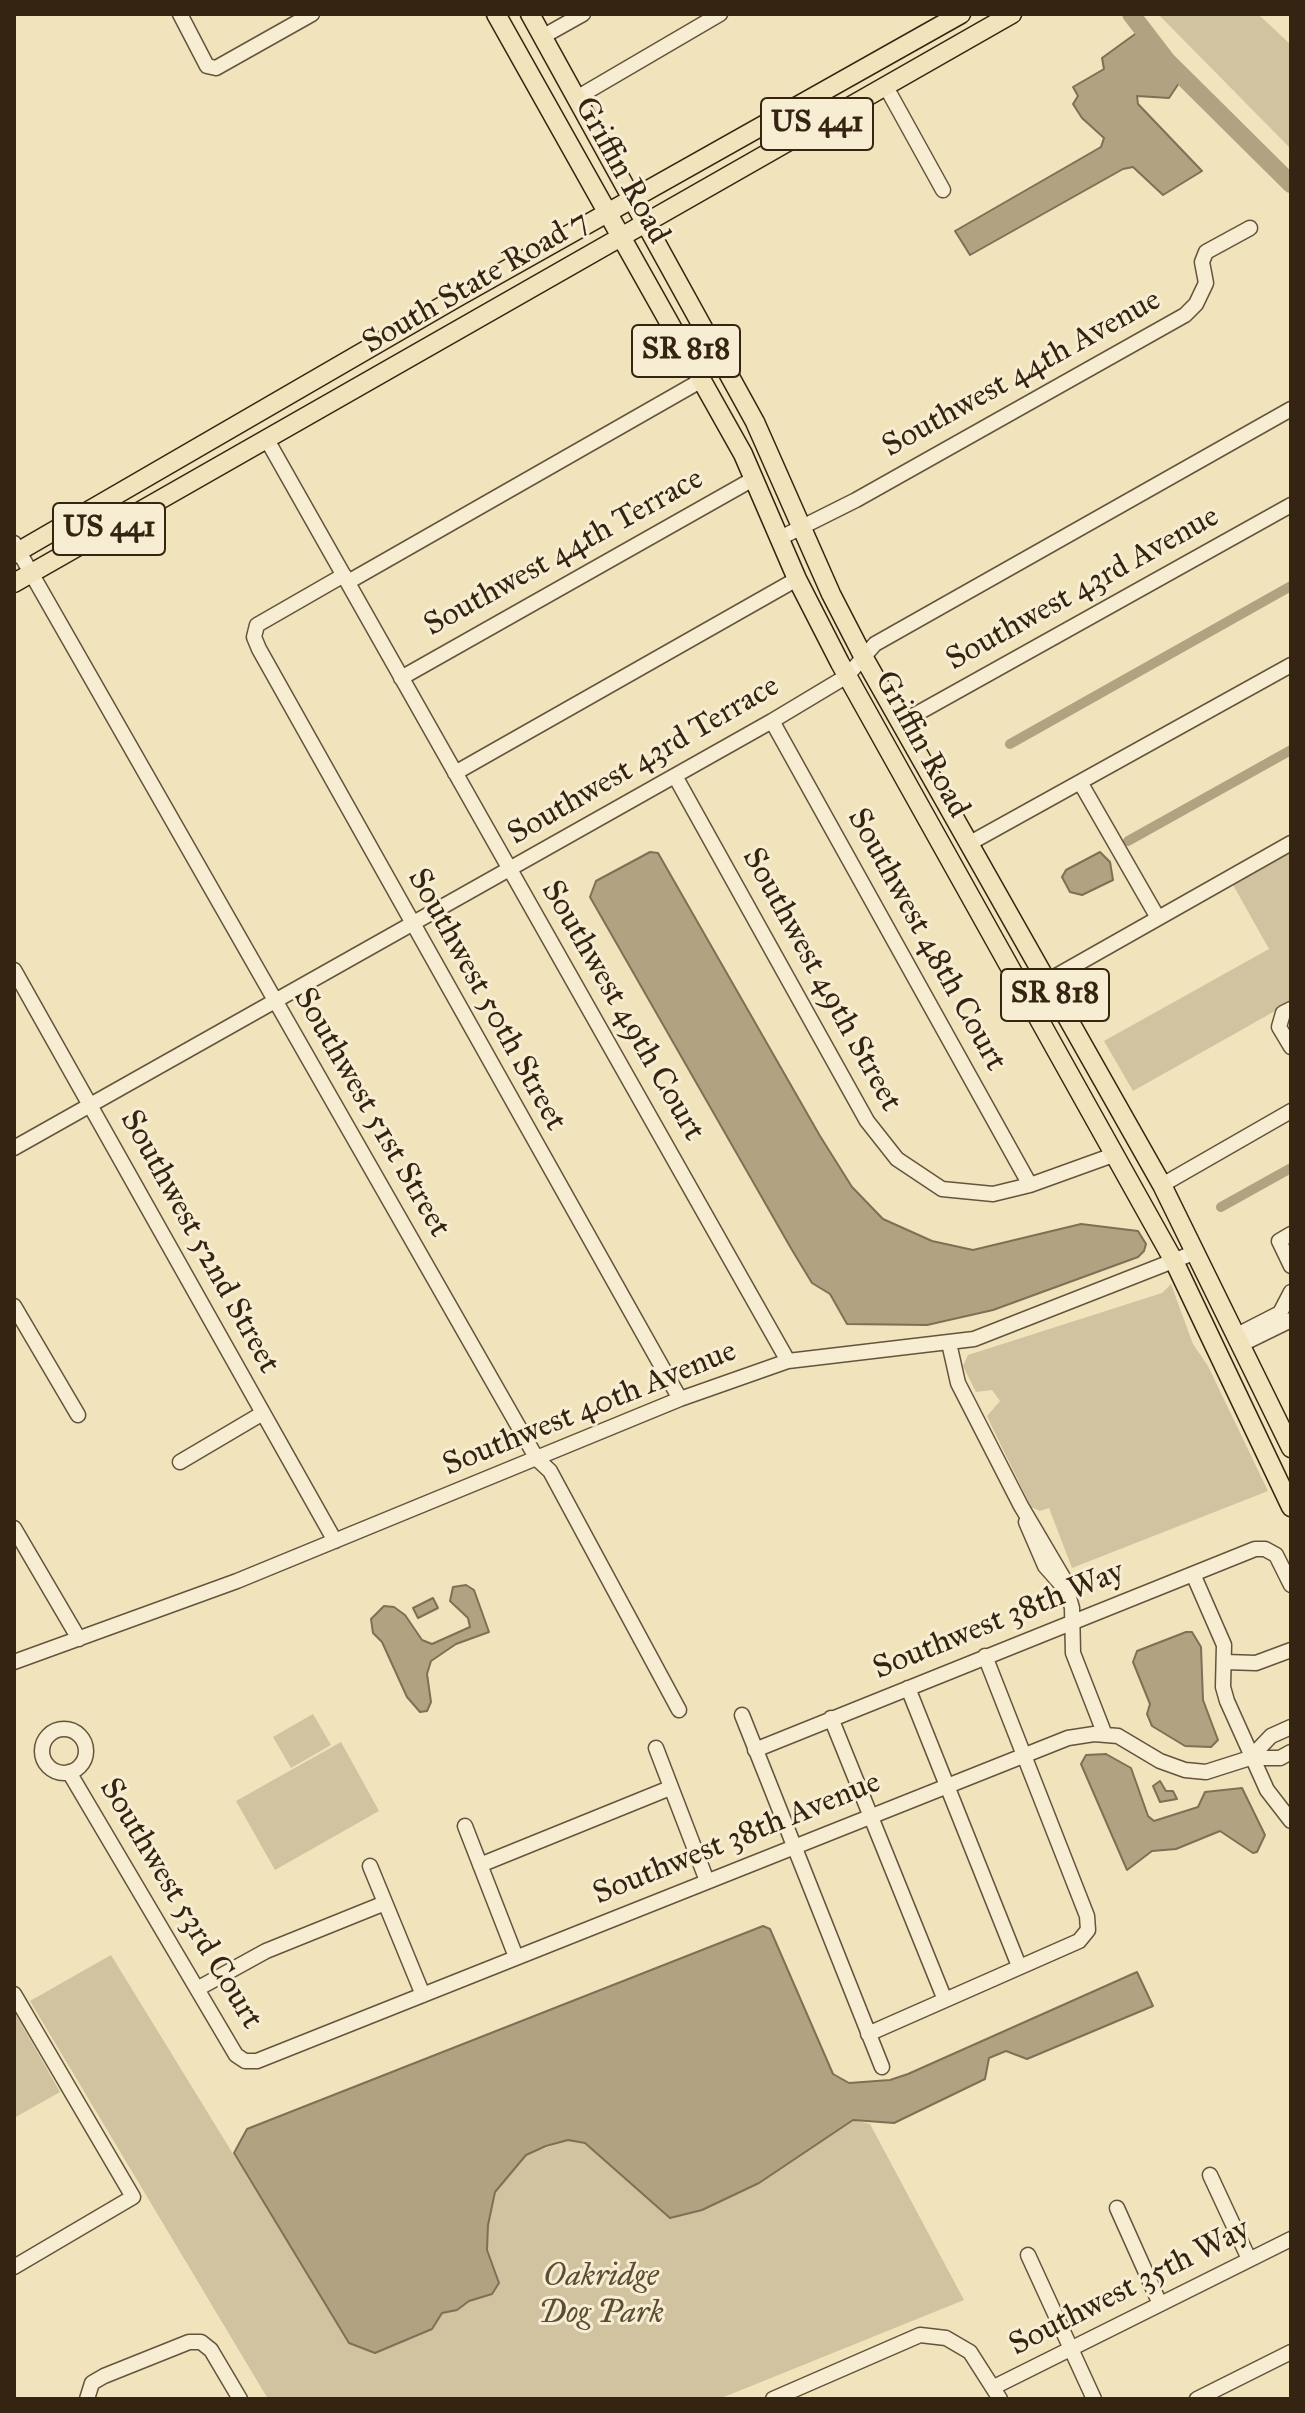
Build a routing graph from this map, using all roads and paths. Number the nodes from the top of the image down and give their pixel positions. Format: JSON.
{"nodes":[{"id":1,"x":180,"y":14,"type":"edge"},
{"id":2,"x":312,"y":14,"type":"edge"},
{"id":3,"x":496,"y":14,"type":"edge"},
{"id":4,"x":530,"y":14,"type":"edge"},
{"id":5,"x":583,"y":14,"type":"edge"},
{"id":6,"x":720,"y":14,"type":"edge"},
{"id":7,"x":961,"y":14,"type":"edge"},
{"id":8,"x":1012,"y":14,"type":"edge"},
{"id":9,"x":542,"y":37,"type":"junction"},
{"id":10,"x":910,"y":42,"type":"junction"},
{"id":11,"x":885,"y":85,"type":"junction"},
{"id":12,"x":578,"y":97,"type":"junction"},
{"id":13,"x":943,"y":190,"type":"dead end"},
{"id":14,"x":632,"y":198,"type":"junction"},
{"id":15,"x":609,"y":211,"type":"junction"},
{"id":16,"x":644,"y":221,"type":"junction"},
{"id":17,"x":1250,"y":228,"type":"dead end"},
{"id":18,"x":622,"y":234,"type":"junction"},
{"id":19,"x":702,"y":380,"type":"junction"},
{"id":20,"x":284,"y":397,"type":"junction"},
{"id":21,"x":1291,"y":409,"type":"edge"},
{"id":22,"x":251,"y":416,"type":"junction"},
{"id":23,"x":266,"y":438,"type":"junction"},
{"id":24,"x":237,"y":456,"type":"junction"},
{"id":25,"x":755,"y":478,"type":"junction"},
{"id":26,"x":1291,"y":505,"type":"edge"},
{"id":27,"x":803,"y":527,"type":"junction"},
{"id":28,"x":780,"y":538,"type":"junction"},
{"id":29,"x":16,"y":550,"type":"edge"},
{"id":30,"x":32,"y":573,"type":"junction"},
{"id":31,"x":346,"y":578,"type":"junction"},
{"id":32,"x":797,"y":579,"type":"junction"},
{"id":33,"x":14,"y":583,"type":"edge"},
{"id":34,"x":864,"y":658,"type":"junction"},
{"id":35,"x":1291,"y":665,"type":"edge"},
{"id":36,"x":847,"y":676,"type":"junction"},
{"id":37,"x":401,"y":678,"type":"junction"},
{"id":38,"x":772,"y":721,"type":"junction"},
{"id":39,"x":902,"y":722,"type":"junction"},
{"id":40,"x":455,"y":773,"type":"junction"},
{"id":41,"x":675,"y":776,"type":"junction"},
{"id":42,"x":1080,"y":782,"type":"junction"},
{"id":43,"x":970,"y":843,"type":"junction"},
{"id":44,"x":1291,"y":843,"type":"edge"},
{"id":45,"x":509,"y":870,"type":"junction"},
{"id":46,"x":1158,"y":918,"type":"junction"},
{"id":47,"x":412,"y":926,"type":"junction"},
{"id":48,"x":14,"y":970,"type":"edge"},
{"id":49,"x":1048,"y":981,"type":"junction"},
{"id":50,"x":1026,"y":993,"type":"junction"},
{"id":51,"x":274,"y":999,"type":"junction"},
{"id":52,"x":1291,"y":1009,"type":"edge"},
{"id":53,"x":1291,"y":1047,"type":"edge"},
{"id":54,"x":91,"y":1105,"type":"junction"},
{"id":55,"x":1291,"y":1111,"type":"edge"},
{"id":56,"x":14,"y":1148,"type":"edge"},
{"id":57,"x":1116,"y":1154,"type":"junction"},
{"id":58,"x":1030,"y":1185,"type":"junction"},
{"id":59,"x":1162,"y":1185,"type":"junction"},
{"id":60,"x":1285,"y":1238,"type":"edge"},
{"id":61,"x":1196,"y":1252,"type":"junction"},
{"id":62,"x":1175,"y":1263,"type":"junction"},
{"id":63,"x":1291,"y":1266,"type":"edge"},
{"id":64,"x":1291,"y":1292,"type":"edge"},
{"id":65,"x":14,"y":1306,"type":"edge"},
{"id":66,"x":1291,"y":1320,"type":"edge"},
{"id":67,"x":1239,"y":1339,"type":"junction"},
{"id":68,"x":949,"y":1343,"type":"junction"},
{"id":69,"x":788,"y":1361,"type":"junction"},
{"id":70,"x":680,"y":1399,"type":"junction"},
{"id":71,"x":263,"y":1413,"type":"junction"},
{"id":72,"x":78,"y":1415,"type":"dead end"},
{"id":73,"x":1291,"y":1448,"type":"edge"},
{"id":74,"x":537,"y":1459,"type":"junction"},
{"id":75,"x":180,"y":1462,"type":"dead end"},
{"id":76,"x":1291,"y":1507,"type":"edge"},
{"id":77,"x":14,"y":1528,"type":"edge"},
{"id":78,"x":335,"y":1541,"type":"junction"},
{"id":79,"x":1193,"y":1574,"type":"junction"},
{"id":80,"x":1291,"y":1585,"type":"edge"},
{"id":81,"x":1073,"y":1621,"type":"junction"},
{"id":82,"x":79,"y":1639,"type":"junction"},
{"id":83,"x":1291,"y":1650,"type":"edge"},
{"id":84,"x":985,"y":1656,"type":"junction"},
{"id":85,"x":15,"y":1660,"type":"edge"},
{"id":86,"x":1225,"y":1662,"type":"junction"},
{"id":87,"x":908,"y":1688,"type":"junction"},
{"id":88,"x":679,"y":1710,"type":"dead end"},
{"id":89,"x":742,"y":1715,"type":"dead end"},
{"id":90,"x":831,"y":1718,"type":"junction"},
{"id":91,"x":1291,"y":1727,"type":"edge"},
{"id":92,"x":1105,"y":1735,"type":"junction"},
{"id":93,"x":656,"y":1748,"type":"dead end"},
{"id":94,"x":755,"y":1750,"type":"junction"},
{"id":95,"x":1291,"y":1752,"type":"edge"},
{"id":96,"x":1022,"y":1755,"type":"junction"},
{"id":97,"x":1250,"y":1758,"type":"junction"},
{"id":98,"x":69,"y":1772,"type":"dead end"},
{"id":99,"x":945,"y":1786,"type":"junction"},
{"id":100,"x":670,"y":1788,"type":"junction"},
{"id":101,"x":869,"y":1816,"type":"junction"},
{"id":102,"x":1291,"y":1821,"type":"edge"},
{"id":103,"x":465,"y":1826,"type":"dead end"},
{"id":104,"x":793,"y":1847,"type":"junction"},
{"id":105,"x":480,"y":1865,"type":"junction"},
{"id":106,"x":370,"y":1866,"type":"dead end"},
{"id":107,"x":707,"y":1881,"type":"junction"},
{"id":108,"x":385,"y":1903,"type":"junction"},
{"id":109,"x":516,"y":1957,"type":"junction"},
{"id":110,"x":1019,"y":1966,"type":"junction"},
{"id":111,"x":197,"y":1989,"type":"junction"},
{"id":112,"x":14,"y":1994,"type":"edge"},
{"id":113,"x":423,"y":1995,"type":"junction"},
{"id":114,"x":945,"y":2000,"type":"junction"},
{"id":115,"x":868,"y":2034,"type":"junction"},
{"id":116,"x":245,"y":2061,"type":"joint"},
{"id":117,"x":882,"y":2067,"type":"dead end"},
{"id":118,"x":1210,"y":2175,"type":"dead end"},
{"id":119,"x":1117,"y":2208,"type":"dead end"},
{"id":120,"x":1291,"y":2239,"type":"edge"},
{"id":121,"x":1028,"y":2255,"type":"dead end"},
{"id":122,"x":1249,"y":2259,"type":"junction"},
{"id":123,"x":14,"y":2267,"type":"edge"},
{"id":124,"x":1160,"y":2304,"type":"junction"},
{"id":125,"x":1071,"y":2349,"type":"junction"},
{"id":126,"x":1291,"y":2352,"type":"edge"},
{"id":127,"x":997,"y":2393,"type":"edge"},
{"id":128,"x":87,"y":2399,"type":"edge"},
{"id":129,"x":240,"y":2399,"type":"edge"},
{"id":130,"x":773,"y":2399,"type":"edge"},
{"id":131,"x":1094,"y":2399,"type":"edge"},
{"id":132,"x":1197,"y":2399,"type":"edge"}],
"edges":[{"from":1,"to":2,"type":"street"},
{"from":3,"to":15,"type":"main road","name":"Griffin Road","number":"SR 818"},
{"from":4,"to":9,"type":"main road","name":"Griffin Road","number":"SR 818"},
{"from":5,"to":9,"type":"street"},
{"from":6,"to":12,"type":"street"},
{"from":7,"to":10,"type":"main road","name":"South State Road 7","number":"US 441"},
{"from":8,"to":11,"type":"main road","name":"South State Road 7","number":"US 441"},
{"from":9,"to":12,"type":"main road","name":"Griffin Road","number":"SR 818"},
{"from":10,"to":11,"type":"main road"},
{"from":10,"to":14,"type":"main road","name":"South State Road 7","number":"US 441"},
{"from":11,"to":13,"type":"street"},
{"from":11,"to":16,"type":"main road","name":"South State Road 7","number":"US 441"},
{"from":12,"to":14,"type":"main road","name":"Griffin Road","number":"SR 818"},
{"from":14,"to":15,"type":"main road","name":"South State Road 7","number":"US 441"},
{"from":14,"to":16,"type":"main road","name":"Griffin Road","number":"SR 818"},
{"from":15,"to":18,"type":"main road","name":"Griffin Road","number":"SR 818"},
{"from":15,"to":20,"type":"main road","name":"South State Road 7","number":"US 441"},
{"from":16,"to":18,"type":"main road","name":"South State Road 7","number":"US 441"},
{"from":16,"to":27,"type":"main road","name":"Griffin Road","number":"SR 818"},
{"from":17,"to":27,"type":"street","name":"Southwest 44th Avenue"},
{"from":18,"to":19,"type":"main road","name":"Griffin Road","number":"SR 818"},
{"from":18,"to":23,"type":"main road","name":"South State Road 7","number":"US 441"},
{"from":19,"to":25,"type":"main road","name":"Griffin Road","number":"SR 818"},
{"from":19,"to":31,"type":"street"},
{"from":20,"to":22,"type":"main road","name":"South State Road 7","number":"US 441"},
{"from":20,"to":23,"type":"main road"},
{"from":21,"to":34,"type":"street","name":"Southwest 43rd Terrace"},
{"from":22,"to":24,"type":"main road"},
{"from":22,"to":29,"type":"main road","name":"South State Road 7","number":"US 441"},
{"from":23,"to":24,"type":"main road","name":"South State Road 7","number":"US 441"},
{"from":23,"to":31,"type":"street","name":"Southwest 49th Court"},
{"from":24,"to":30,"type":"main road","name":"South State Road 7","number":"US 441"},
{"from":25,"to":28,"type":"main road","name":"Griffin Road","number":"SR 818"},
{"from":25,"to":37,"type":"street","name":"Southwest 44th Terrace"},
{"from":26,"to":39,"type":"street","name":"Southwest 43rd Avenue"},
{"from":27,"to":28,"type":"street","name":"Southwest 44th Avenue"},
{"from":27,"to":34,"type":"main road","name":"Griffin Road","number":"SR 818"},
{"from":28,"to":32,"type":"main road","name":"Griffin Road","number":"SR 818"},
{"from":29,"to":30,"type":"street","name":"Southwest 51st Street"},
{"from":30,"to":33,"type":"main road","name":"South State Road 7","number":"US 441"},
{"from":30,"to":51,"type":"street","name":"Southwest 51st Street"},
{"from":31,"to":37,"type":"street","name":"Southwest 49th Court"},
{"from":31,"to":47,"type":"street","name":"Southwest 50th Street"},
{"from":32,"to":36,"type":"main road","name":"Griffin Road","number":"SR 818"},
{"from":32,"to":40,"type":"street"},
{"from":34,"to":36,"type":"street","name":"Southwest 43rd Terrace"},
{"from":34,"to":39,"type":"main road","name":"Griffin Road","number":"SR 818"},
{"from":35,"to":42,"type":"street"},
{"from":36,"to":38,"type":"street","name":"Southwest 43rd Terrace"},
{"from":36,"to":50,"type":"main road","name":"Griffin Road","number":"SR 818"},
{"from":37,"to":40,"type":"street","name":"Southwest 49th Court"},
{"from":38,"to":41,"type":"street","name":"Southwest 43rd Terrace"},
{"from":38,"to":58,"type":"street","name":"Southwest 48th Court"},
{"from":39,"to":43,"type":"main road","name":"Griffin Road","number":"SR 818"},
{"from":40,"to":45,"type":"street","name":"Southwest 49th Court"},
{"from":41,"to":45,"type":"street","name":"Southwest 43rd Terrace"},
{"from":41,"to":58,"type":"street","name":"Southwest 49th Street"},
{"from":42,"to":43,"type":"street"},
{"from":42,"to":46,"type":"street"},
{"from":43,"to":49,"type":"main road","name":"Griffin Road","number":"SR 818"},
{"from":44,"to":46,"type":"street"},
{"from":45,"to":47,"type":"street","name":"Southwest 43rd Terrace"},
{"from":45,"to":69,"type":"street","name":"Southwest 49th Court"},
{"from":46,"to":49,"type":"street"},
{"from":47,"to":51,"type":"street","name":"Southwest 43rd Terrace"},
{"from":47,"to":70,"type":"street","name":"Southwest 50th Street"},
{"from":48,"to":54,"type":"street","name":"Southwest 52nd Street"},
{"from":49,"to":50,"type":"street"},
{"from":49,"to":59,"type":"main road","name":"Griffin Road","number":"SR 818"},
{"from":50,"to":57,"type":"main road","name":"Griffin Road","number":"SR 818"},
{"from":51,"to":54,"type":"street","name":"Southwest 43rd Terrace"},
{"from":51,"to":74,"type":"street","name":"Southwest 51st Street"},
{"from":52,"to":53,"type":"street"},
{"from":54,"to":56,"type":"street","name":"Southwest 43rd Terrace"},
{"from":54,"to":71,"type":"street","name":"Southwest 52nd Street"},
{"from":55,"to":59,"type":"street"},
{"from":57,"to":58,"type":"street"},
{"from":57,"to":62,"type":"main road","name":"Griffin Road","number":"SR 818"},
{"from":59,"to":61,"type":"main road","name":"Griffin Road","number":"SR 818"},
{"from":60,"to":63,"type":"street"},
{"from":61,"to":62,"type":"street","name":"Southwest 40th Avenue"},
{"from":61,"to":67,"type":"main road","name":"Griffin Road","number":"SR 818"},
{"from":62,"to":68,"type":"street","name":"Southwest 40th Avenue"},
{"from":62,"to":76,"type":"main road","name":"Griffin Road","number":"SR 818"},
{"from":64,"to":67,"type":"street"},
{"from":65,"to":72,"type":"street"},
{"from":66,"to":67,"type":"street"},
{"from":67,"to":73,"type":"main road","name":"Griffin Road","number":"SR 818"},
{"from":68,"to":69,"type":"street","name":"Southwest 40th Avenue"},
{"from":68,"to":81,"type":"street"},
{"from":69,"to":70,"type":"street","name":"Southwest 40th Avenue"},
{"from":70,"to":74,"type":"street","name":"Southwest 40th Avenue"},
{"from":71,"to":75,"type":"street"},
{"from":71,"to":78,"type":"street","name":"Southwest 52nd Street"},
{"from":74,"to":78,"type":"street","name":"Southwest 40th Avenue"},
{"from":74,"to":88,"type":"street","name":"Southwest 51st Street"},
{"from":77,"to":82,"type":"street"},
{"from":78,"to":82,"type":"street","name":"Southwest 40th Avenue"},
{"from":79,"to":80,"type":"street","name":"Southwest 38th Way"},
{"from":79,"to":81,"type":"street","name":"Southwest 38th Way"},
{"from":79,"to":86,"type":"street"},
{"from":81,"to":84,"type":"street","name":"Southwest 38th Way"},
{"from":81,"to":92,"type":"street"},
{"from":82,"to":85,"type":"street","name":"Southwest 40th Avenue"},
{"from":83,"to":86,"type":"street"},
{"from":84,"to":87,"type":"street","name":"Southwest 38th Way"},
{"from":84,"to":96,"type":"street"},
{"from":86,"to":97,"type":"street"},
{"from":87,"to":90,"type":"street","name":"Southwest 38th Way"},
{"from":87,"to":99,"type":"street"},
{"from":89,"to":94,"type":"street"},
{"from":90,"to":94,"type":"street","name":"Southwest 38th Way"},
{"from":90,"to":101,"type":"street"},
{"from":91,"to":97,"type":"street","name":"Southwest 38th Avenue"},
{"from":92,"to":96,"type":"street","name":"Southwest 38th Avenue"},
{"from":92,"to":97,"type":"street","name":"Southwest 38th Avenue"},
{"from":93,"to":100,"type":"street"},
{"from":94,"to":104,"type":"street"},
{"from":95,"to":97,"type":"street","name":"Southwest 38th Avenue"},
{"from":96,"to":99,"type":"street","name":"Southwest 38th Avenue"},
{"from":96,"to":110,"type":"street"},
{"from":97,"to":102,"type":"street"},
{"from":98,"to":111,"type":"street","name":"Southwest 53rd Court"},
{"from":99,"to":101,"type":"street","name":"Southwest 38th Avenue"},
{"from":99,"to":110,"type":"street"},
{"from":100,"to":105,"type":"street"},
{"from":100,"to":107,"type":"street"},
{"from":101,"to":104,"type":"street","name":"Southwest 38th Avenue"},
{"from":101,"to":114,"type":"street"},
{"from":103,"to":105,"type":"street"},
{"from":104,"to":107,"type":"street","name":"Southwest 38th Avenue"},
{"from":104,"to":115,"type":"street"},
{"from":105,"to":109,"type":"street"},
{"from":106,"to":108,"type":"street"},
{"from":107,"to":109,"type":"street","name":"Southwest 38th Avenue"},
{"from":108,"to":111,"type":"street"},
{"from":108,"to":113,"type":"street"},
{"from":109,"to":113,"type":"street","name":"Southwest 38th Avenue"},
{"from":110,"to":114,"type":"street"},
{"from":111,"to":116,"type":"street","name":"Southwest 53rd Court"},
{"from":112,"to":123,"type":"street"},
{"from":113,"to":116,"type":"street","name":"Southwest 38th Avenue"},
{"from":114,"to":115,"type":"street"},
{"from":115,"to":117,"type":"street"},
{"from":118,"to":122,"type":"street"},
{"from":119,"to":124,"type":"street"},
{"from":120,"to":122,"type":"street","name":"Southwest 35th Way"},
{"from":121,"to":125,"type":"street"},
{"from":122,"to":124,"type":"street","name":"Southwest 35th Way"},
{"from":124,"to":125,"type":"street","name":"Southwest 35th Way"},
{"from":125,"to":127,"type":"street","name":"Southwest 35th Way"},
{"from":125,"to":131,"type":"street"},
{"from":126,"to":132,"type":"street"},
{"from":127,"to":130,"type":"street"},
{"from":128,"to":129,"type":"street"}]}
